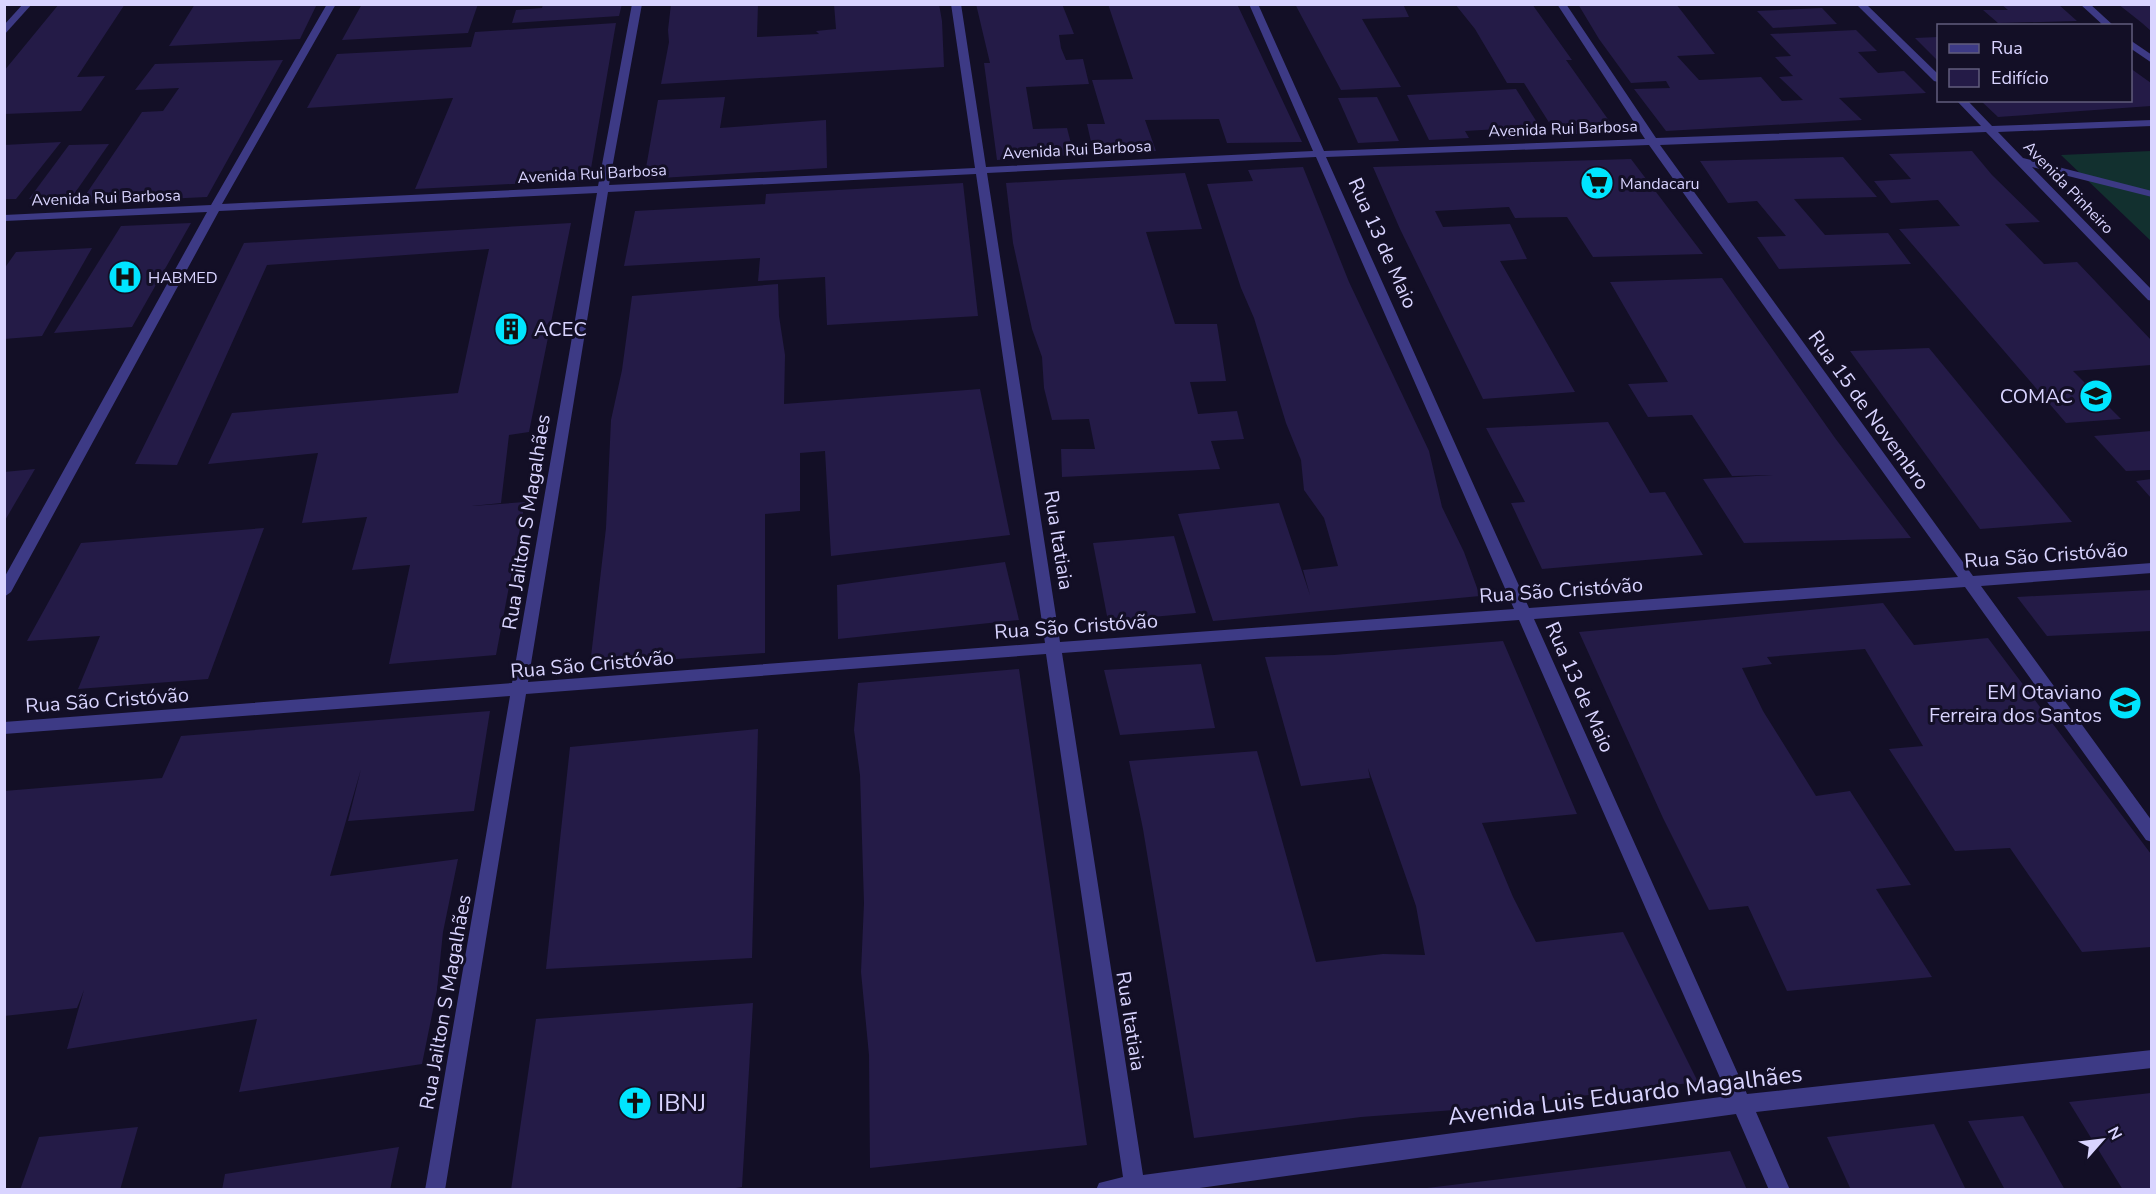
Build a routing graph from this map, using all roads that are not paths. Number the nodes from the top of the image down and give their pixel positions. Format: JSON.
{"nodes":[{"id":1,"x":28,"y":4,"type":"edge"},
{"id":2,"x":332,"y":4,"type":"edge"},
{"id":3,"x":636,"y":4,"type":"edge"},
{"id":4,"x":956,"y":4,"type":"edge"},
{"id":5,"x":1253,"y":4,"type":"edge"},
{"id":6,"x":1561,"y":4,"type":"edge"},
{"id":7,"x":1860,"y":4,"type":"edge"},
{"id":8,"x":2084,"y":4,"type":"edge"},
{"id":9,"x":2107,"y":24,"type":"edge"},
{"id":10,"x":4,"y":32,"type":"edge"},
{"id":11,"x":2132,"y":45,"type":"edge"},
{"id":12,"x":2151,"y":60,"type":"edge"},
{"id":13,"x":1937,"y":78,"type":"edge"},
{"id":14,"x":1963,"y":102,"type":"edge"},
{"id":15,"x":2151,"y":123,"type":"edge"},
{"id":16,"x":1992,"y":130,"type":"junction"},
{"id":17,"x":1652,"y":141,"type":"junction"},
{"id":18,"x":1321,"y":154,"type":"junction"},
{"id":19,"x":2022,"y":161,"type":"junction"},
{"id":20,"x":982,"y":170,"type":"junction"},
{"id":21,"x":603,"y":189,"type":"junction"},
{"id":22,"x":2151,"y":194,"type":"edge"},
{"id":23,"x":214,"y":209,"type":"junction"},
{"id":24,"x":4,"y":218,"type":"edge"},
{"id":25,"x":2151,"y":297,"type":"edge"},
{"id":26,"x":2151,"y":568,"type":"edge"},
{"id":27,"x":1969,"y":581,"type":"junction"},
{"id":28,"x":4,"y":592,"type":"edge"},
{"id":29,"x":1525,"y":614,"type":"junction"},
{"id":30,"x":1054,"y":648,"type":"junction"},
{"id":31,"x":519,"y":691,"type":"junction"},
{"id":32,"x":4,"y":728,"type":"edge"},
{"id":33,"x":2151,"y":835,"type":"edge"},
{"id":34,"x":2151,"y":1059,"type":"edge"},
{"id":35,"x":1742,"y":1104,"type":"junction"},
{"id":36,"x":1135,"y":1188,"type":"edge"},
{"id":37,"x":435,"y":1190,"type":"edge"},
{"id":38,"x":1106,"y":1190,"type":"edge"},
{"id":39,"x":1780,"y":1190,"type":"edge"}],
"edges":[{"from":1,"to":10,"type":"street"},
{"from":2,"to":23,"type":"street"},
{"from":3,"to":21,"type":"street","name":"Rua Jailton S Magalhães"},
{"from":4,"to":20,"type":"street","name":"Rua Itatiaia"},
{"from":5,"to":18,"type":"street","name":"Rua 13 de Maio"},
{"from":6,"to":17,"type":"street","name":"Rua 15 de Novembro"},
{"from":7,"to":13,"type":"street"},
{"from":8,"to":9,"type":"street"},
{"from":11,"to":12,"type":"street"},
{"from":14,"to":16,"type":"street","name":"Avenida Pinheiro"},
{"from":15,"to":16,"type":"street","name":"Avenida Rui Barbosa"},
{"from":16,"to":17,"type":"street","name":"Avenida Rui Barbosa"},
{"from":16,"to":19,"type":"street","name":"Avenida Pinheiro"},
{"from":17,"to":18,"type":"street","name":"Avenida Rui Barbosa"},
{"from":17,"to":27,"type":"street","name":"Rua 15 de Novembro"},
{"from":18,"to":20,"type":"street","name":"Avenida Rui Barbosa"},
{"from":18,"to":29,"type":"street","name":"Rua 13 de Maio"},
{"from":19,"to":22,"type":"street"},
{"from":19,"to":25,"type":"street","name":"Avenida Pinheiro"},
{"from":20,"to":21,"type":"street","name":"Avenida Rui Barbosa"},
{"from":20,"to":30,"type":"street","name":"Rua Itatiaia"},
{"from":21,"to":23,"type":"street","name":"Avenida Rui Barbosa"},
{"from":21,"to":31,"type":"street","name":"Rua Jailton S Magalhães"},
{"from":23,"to":24,"type":"street","name":"Avenida Rui Barbosa"},
{"from":23,"to":28,"type":"street"},
{"from":26,"to":27,"type":"street","name":"Rua São Cristóvão"},
{"from":27,"to":29,"type":"street","name":"Rua São Cristóvão"},
{"from":27,"to":33,"type":"street","name":"Rua 15 de Novembro"},
{"from":29,"to":30,"type":"street","name":"Rua São Cristóvão"},
{"from":29,"to":35,"type":"street","name":"Rua 13 de Maio"},
{"from":30,"to":31,"type":"street","name":"Rua São Cristóvão"},
{"from":30,"to":36,"type":"street","name":"Rua Itatiaia"},
{"from":31,"to":32,"type":"street","name":"Rua São Cristóvão"},
{"from":31,"to":37,"type":"street","name":"Rua Jailton S Magalhães"},
{"from":34,"to":35,"type":"street","name":"Avenida Luis Eduardo Magalhães"},
{"from":35,"to":36,"type":"street","name":"Avenida Luis Eduardo Magalhães"},
{"from":35,"to":39,"type":"street","name":"Rua 13 de Maio"},
{"from":36,"to":38,"type":"street","name":"Avenida Luis Eduardo Magalhães"}]}
